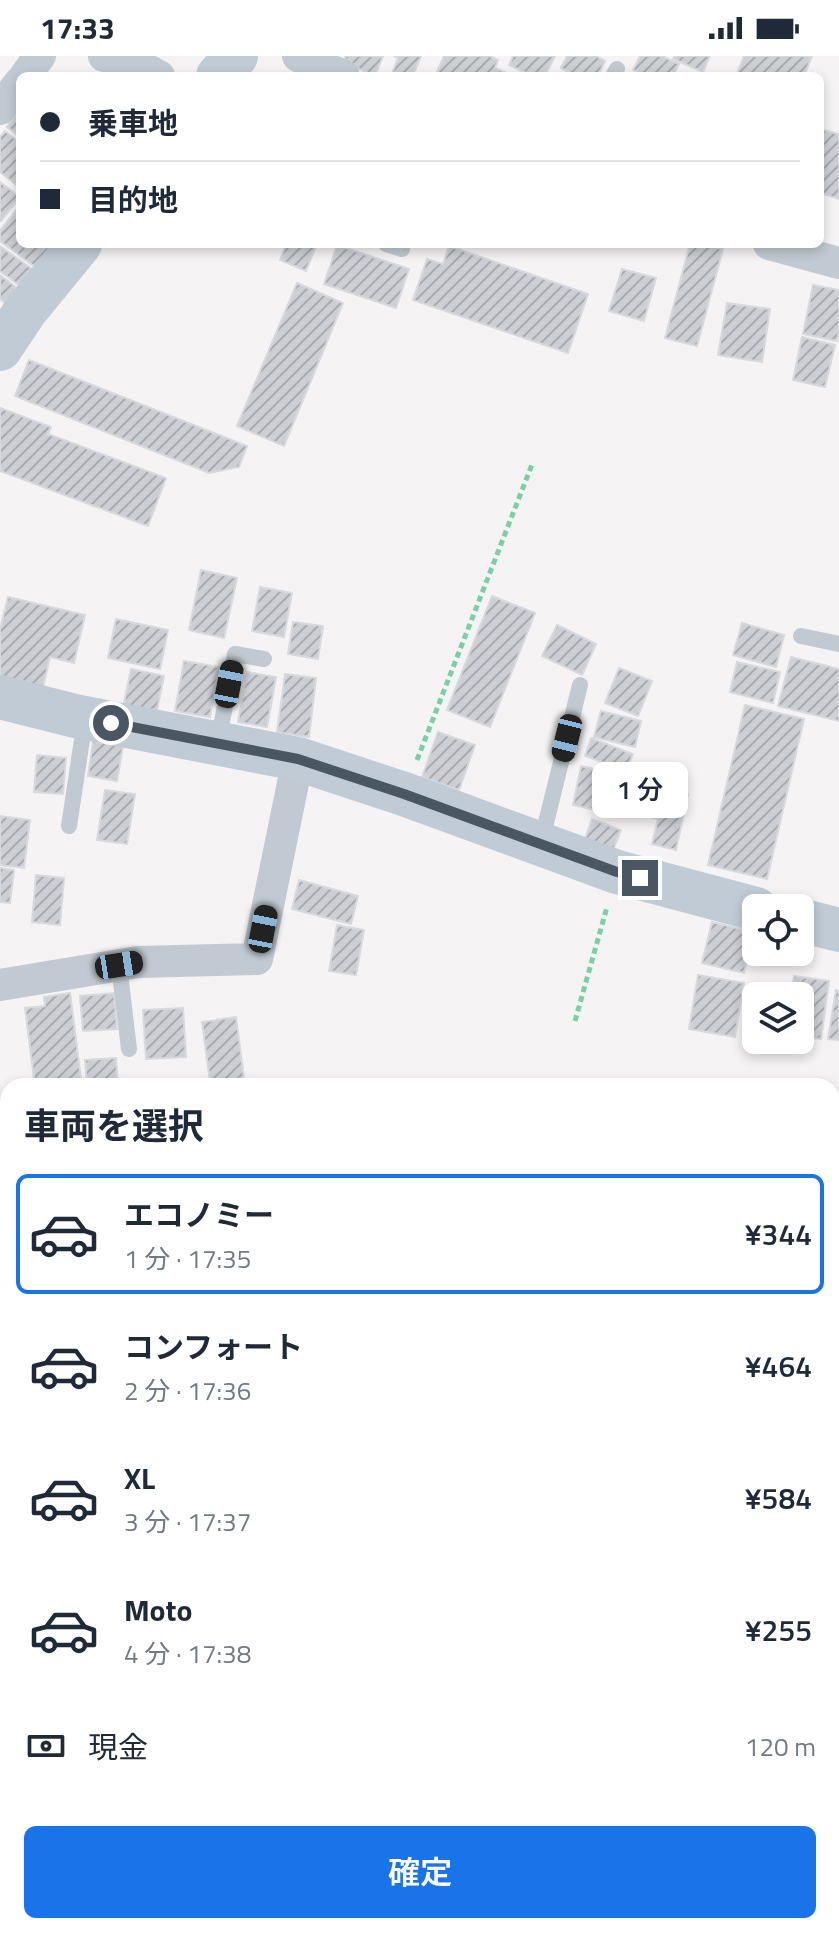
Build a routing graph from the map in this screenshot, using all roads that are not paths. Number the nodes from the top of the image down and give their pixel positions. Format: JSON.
{"nodes":[{"id":1,"x":104,"y":56,"type":"edge"},
{"id":2,"x":236,"y":56,"type":"edge"},
{"id":3,"x":298,"y":56,"type":"edge"},
{"id":4,"x":152,"y":72,"type":"edge"},
{"id":5,"x":222,"y":72,"type":"edge"},
{"id":6,"x":335,"y":72,"type":"edge"},
{"id":7,"x":16,"y":87,"type":"edge"},
{"id":8,"x":0,"y":109,"type":"edge"},
{"id":9,"x":77,"y":248,"type":"edge"},
{"id":10,"x":784,"y":248,"type":"edge"},
{"id":11,"x":839,"y":263,"type":"edge"},
{"id":12,"x":0,"y":349,"type":"edge"},
{"id":13,"x":801,"y":636,"type":"dead end"},
{"id":14,"x":839,"y":644,"type":"edge"},
{"id":15,"x":264,"y":659,"type":"dead end"},
{"id":16,"x":580,"y":685,"type":"dead end"},
{"id":17,"x":0,"y":697,"type":"edge"},
{"id":18,"x":85,"y":718,"type":"junction"},
{"id":19,"x":218,"y":743,"type":"junction"},
{"id":20,"x":298,"y":759,"type":"junction"},
{"id":21,"x":69,"y":826,"type":"dead end"},
{"id":22,"x":541,"y":844,"type":"junction"},
{"id":23,"x":742,"y":905,"type":"edge"},
{"id":24,"x":814,"y":924,"type":"edge"},
{"id":25,"x":839,"y":930,"type":"edge"},
{"id":26,"x":119,"y":965,"type":"junction"},
{"id":27,"x":0,"y":985,"type":"edge"},
{"id":28,"x":129,"y":1049,"type":"dead end"}],
"edges":[{"from":1,"to":4,"type":"street"},
{"from":2,"to":5,"type":"street"},
{"from":3,"to":6,"type":"street"},
{"from":7,"to":8,"type":"street"},
{"from":9,"to":12,"type":"street"},
{"from":10,"to":11,"type":"street"},
{"from":13,"to":14,"type":"lane"},
{"from":15,"to":19,"type":"lane"},
{"from":16,"to":22,"type":"lane"},
{"from":17,"to":18,"type":"street"},
{"from":18,"to":19,"type":"street"},
{"from":18,"to":21,"type":"lane"},
{"from":19,"to":20,"type":"street"},
{"from":20,"to":22,"type":"street"},
{"from":20,"to":26,"type":"street"},
{"from":22,"to":23,"type":"street"},
{"from":24,"to":25,"type":"street"},
{"from":26,"to":27,"type":"street"},
{"from":26,"to":28,"type":"lane"}]}
